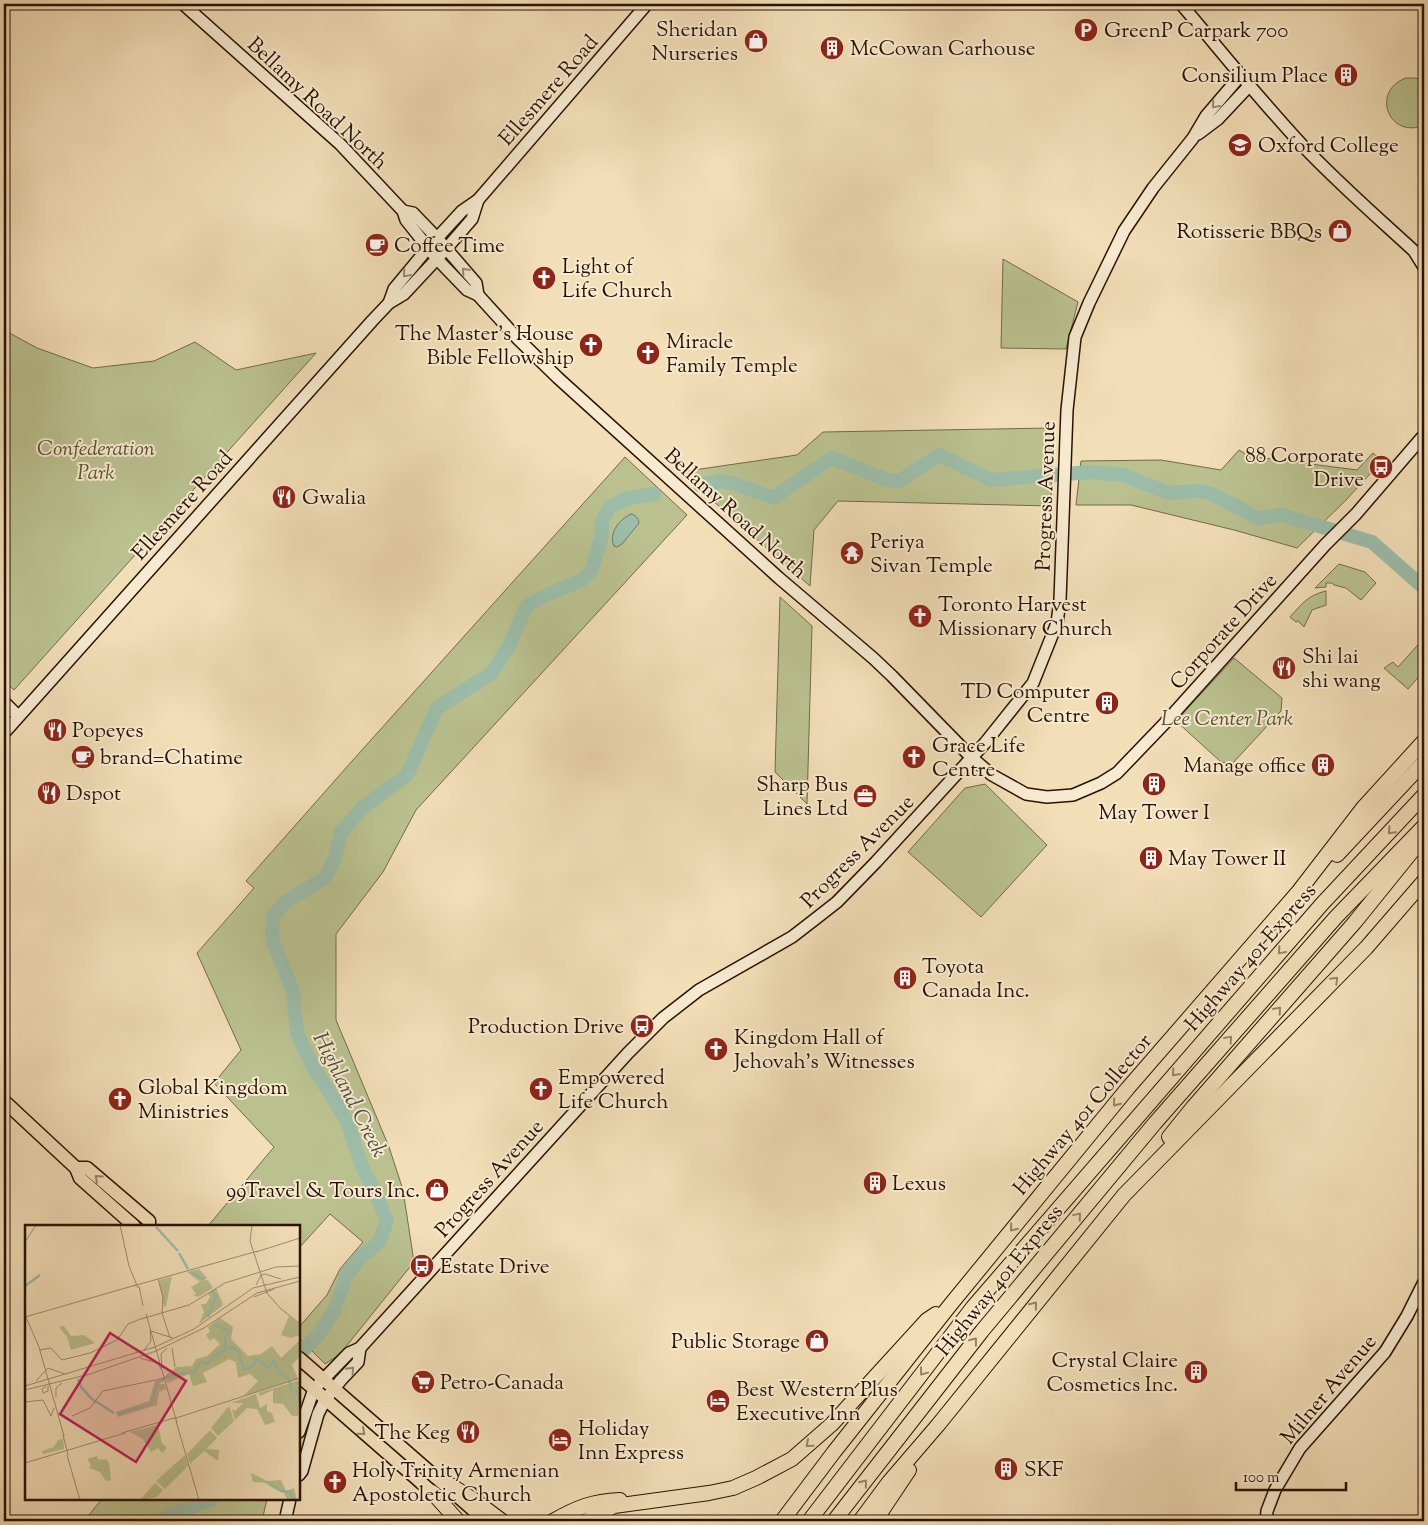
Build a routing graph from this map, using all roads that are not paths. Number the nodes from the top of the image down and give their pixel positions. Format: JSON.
{"nodes":[{"id":1,"x":183,"y":4,"type":"edge"},
{"id":2,"x":647,"y":4,"type":"edge"},
{"id":3,"x":1181,"y":4,"type":"edge"},
{"id":4,"x":1241,"y":75,"type":"junction"},
{"id":5,"x":1249,"y":86,"type":"junction"},
{"id":6,"x":1193,"y":138,"type":"junction"},
{"id":7,"x":478,"y":200,"type":"junction"},
{"id":8,"x":402,"y":211,"type":"junction"},
{"id":9,"x":437,"y":238,"type":"junction"},
{"id":10,"x":428,"y":248,"type":"junction"},
{"id":11,"x":446,"y":250,"type":"junction"},
{"id":12,"x":437,"y":259,"type":"junction"},
{"id":13,"x":1424,"y":267,"type":"edge"},
{"id":14,"x":478,"y":295,"type":"junction"},
{"id":15,"x":389,"y":303,"type":"junction"},
{"id":16,"x":1424,"y":435,"type":"edge"},
{"id":17,"x":4,"y":702,"type":"edge"},
{"id":18,"x":18,"y":716,"type":"junction"},
{"id":19,"x":4,"y":733,"type":"edge"},
{"id":20,"x":1424,"y":741,"type":"edge"},
{"id":21,"x":971,"y":757,"type":"junction"},
{"id":22,"x":1424,"y":762,"type":"edge"},
{"id":23,"x":1424,"y":795,"type":"edge"},
{"id":24,"x":1424,"y":826,"type":"edge"},
{"id":25,"x":1424,"y":836,"type":"edge"},
{"id":26,"x":1424,"y":881,"type":"edge"},
{"id":27,"x":1299,"y":891,"type":"junction"},
{"id":28,"x":4,"y":1101,"type":"edge"},
{"id":29,"x":76,"y":1168,"type":"junction"},
{"id":30,"x":1124,"y":1195,"type":"junction"},
{"id":31,"x":133,"y":1225,"type":"edge"},
{"id":32,"x":149,"y":1225,"type":"edge"},
{"id":33,"x":1424,"y":1282,"type":"edge"},
{"id":34,"x":951,"y":1304,"type":"junction"},
{"id":35,"x":360,"y":1348,"type":"junction"},
{"id":36,"x":302,"y":1360,"type":"edge"},
{"id":37,"x":300,"y":1377,"type":"edge"},
{"id":38,"x":323,"y":1380,"type":"junction"},
{"id":39,"x":314,"y":1389,"type":"junction"},
{"id":40,"x":334,"y":1389,"type":"junction"},
{"id":41,"x":325,"y":1400,"type":"junction"},
{"id":42,"x":938,"y":1425,"type":"junction"},
{"id":43,"x":300,"y":1429,"type":"edge"},
{"id":44,"x":300,"y":1474,"type":"edge"},
{"id":45,"x":436,"y":1476,"type":"junction"},
{"id":46,"x":432,"y":1492,"type":"junction"},
{"id":47,"x":661,"y":1499,"type":"junction"},
{"id":48,"x":290,"y":1500,"type":"edge"},
{"id":49,"x":285,"y":1521,"type":"edge"},
{"id":50,"x":458,"y":1521,"type":"edge"},
{"id":51,"x":464,"y":1521,"type":"edge"},
{"id":52,"x":486,"y":1521,"type":"edge"},
{"id":53,"x":502,"y":1521,"type":"edge"},
{"id":54,"x":552,"y":1521,"type":"edge"},
{"id":55,"x":586,"y":1521,"type":"edge"},
{"id":56,"x":782,"y":1521,"type":"edge"},
{"id":57,"x":809,"y":1521,"type":"edge"},
{"id":58,"x":834,"y":1521,"type":"edge"},
{"id":59,"x":860,"y":1521,"type":"edge"},
{"id":60,"x":876,"y":1521,"type":"edge"},
{"id":61,"x":1266,"y":1521,"type":"edge"}],
"edges":[{"from":1,"to":8,"type":"main road","name":"Bellamy Road North"},
{"from":2,"to":7,"type":"main road","name":"Ellesmere Road"},
{"from":3,"to":4,"type":"main road"},
{"from":4,"to":5,"type":"main road"},
{"from":4,"to":6,"type":"main road","name":"Progress Avenue","one_way":true},
{"from":5,"to":6,"type":"main road","name":"Progress Avenue"},
{"from":5,"to":13,"type":"main road"},
{"from":6,"to":21,"type":"main road","name":"Progress Avenue"},
{"from":7,"to":9,"type":"main road","name":"Ellesmere Road"},
{"from":7,"to":11,"type":"main road","name":"Ellesmere Road"},
{"from":8,"to":9,"type":"main road","name":"Bellamy Road North"},
{"from":8,"to":10,"type":"main road","name":"Bellamy Road North"},
{"from":9,"to":10,"type":"main road","name":"Ellesmere Road"},
{"from":9,"to":11,"type":"main road","name":"Bellamy Road North"},
{"from":10,"to":12,"type":"main road","name":"Bellamy Road North"},
{"from":10,"to":15,"type":"main road","name":"Ellesmere Road","one_way":true},
{"from":11,"to":12,"type":"main road","name":"Ellesmere Road"},
{"from":14,"to":11,"type":"main road","name":"Bellamy Road North","one_way":true},
{"from":12,"to":14,"type":"main road","name":"Bellamy Road North"},
{"from":12,"to":15,"type":"main road","name":"Ellesmere Road"},
{"from":14,"to":21,"type":"main road","name":"Bellamy Road North"},
{"from":15,"to":18,"type":"main road","name":"Ellesmere Road"},
{"from":16,"to":21,"type":"main road","name":"Corporate Drive"},
{"from":17,"to":18,"type":"main road"},
{"from":18,"to":19,"type":"main road","name":"Ellesmere Road"},
{"from":20,"to":27,"type":"highway","name":"Highway 401 Collector"},
{"from":21,"to":35,"type":"main road","name":"Progress Avenue"},
{"from":22,"to":27,"type":"highway"},
{"from":23,"to":57,"type":"highway","name":"Highway 401 Express","one_way":true},
{"from":58,"to":24,"type":"highway","name":"Highway 401 Express","one_way":true},
{"from":30,"to":25,"type":"highway","one_way":true},
{"from":30,"to":26,"type":"highway","one_way":true},
{"from":27,"to":34,"type":"highway","name":"Highway 401 Collector","one_way":true},
{"from":28,"to":29,"type":"main road"},
{"from":29,"to":31,"type":"main road"},
{"from":32,"to":29,"type":"main road","one_way":true},
{"from":42,"to":30,"type":"highway","one_way":true},
{"from":33,"to":61,"type":"main road","name":"Milner Avenue"},
{"from":34,"to":47,"type":"highway","one_way":true},
{"from":34,"to":56,"type":"highway","name":"Highway 401 Collector"},
{"from":35,"to":38,"type":"main road","name":"Progress Avenue"},
{"from":40,"to":35,"type":"main road","name":"Progress Avenue","one_way":true},
{"from":36,"to":38,"type":"main road"},
{"from":37,"to":39,"type":"main road"},
{"from":38,"to":39,"type":"main road","name":"Progress Avenue"},
{"from":38,"to":40,"type":"main road"},
{"from":39,"to":41,"type":"main road"},
{"from":39,"to":43,"type":"main road","name":"Progress Avenue"},
{"from":40,"to":41,"type":"main road","name":"Progress Avenue"},
{"from":40,"to":45,"type":"main road"},
{"from":41,"to":44,"type":"main road","name":"Progress Avenue"},
{"from":41,"to":46,"type":"main road","one_way":true},
{"from":42,"to":59,"type":"highway"},
{"from":42,"to":60,"type":"highway"},
{"from":45,"to":52,"type":"main road"},
{"from":45,"to":53,"type":"highway"},
{"from":46,"to":50,"type":"highway"},
{"from":46,"to":51,"type":"main road"},
{"from":47,"to":54,"type":"highway"},
{"from":47,"to":55,"type":"highway"},
{"from":48,"to":49,"type":"main road"}]}
